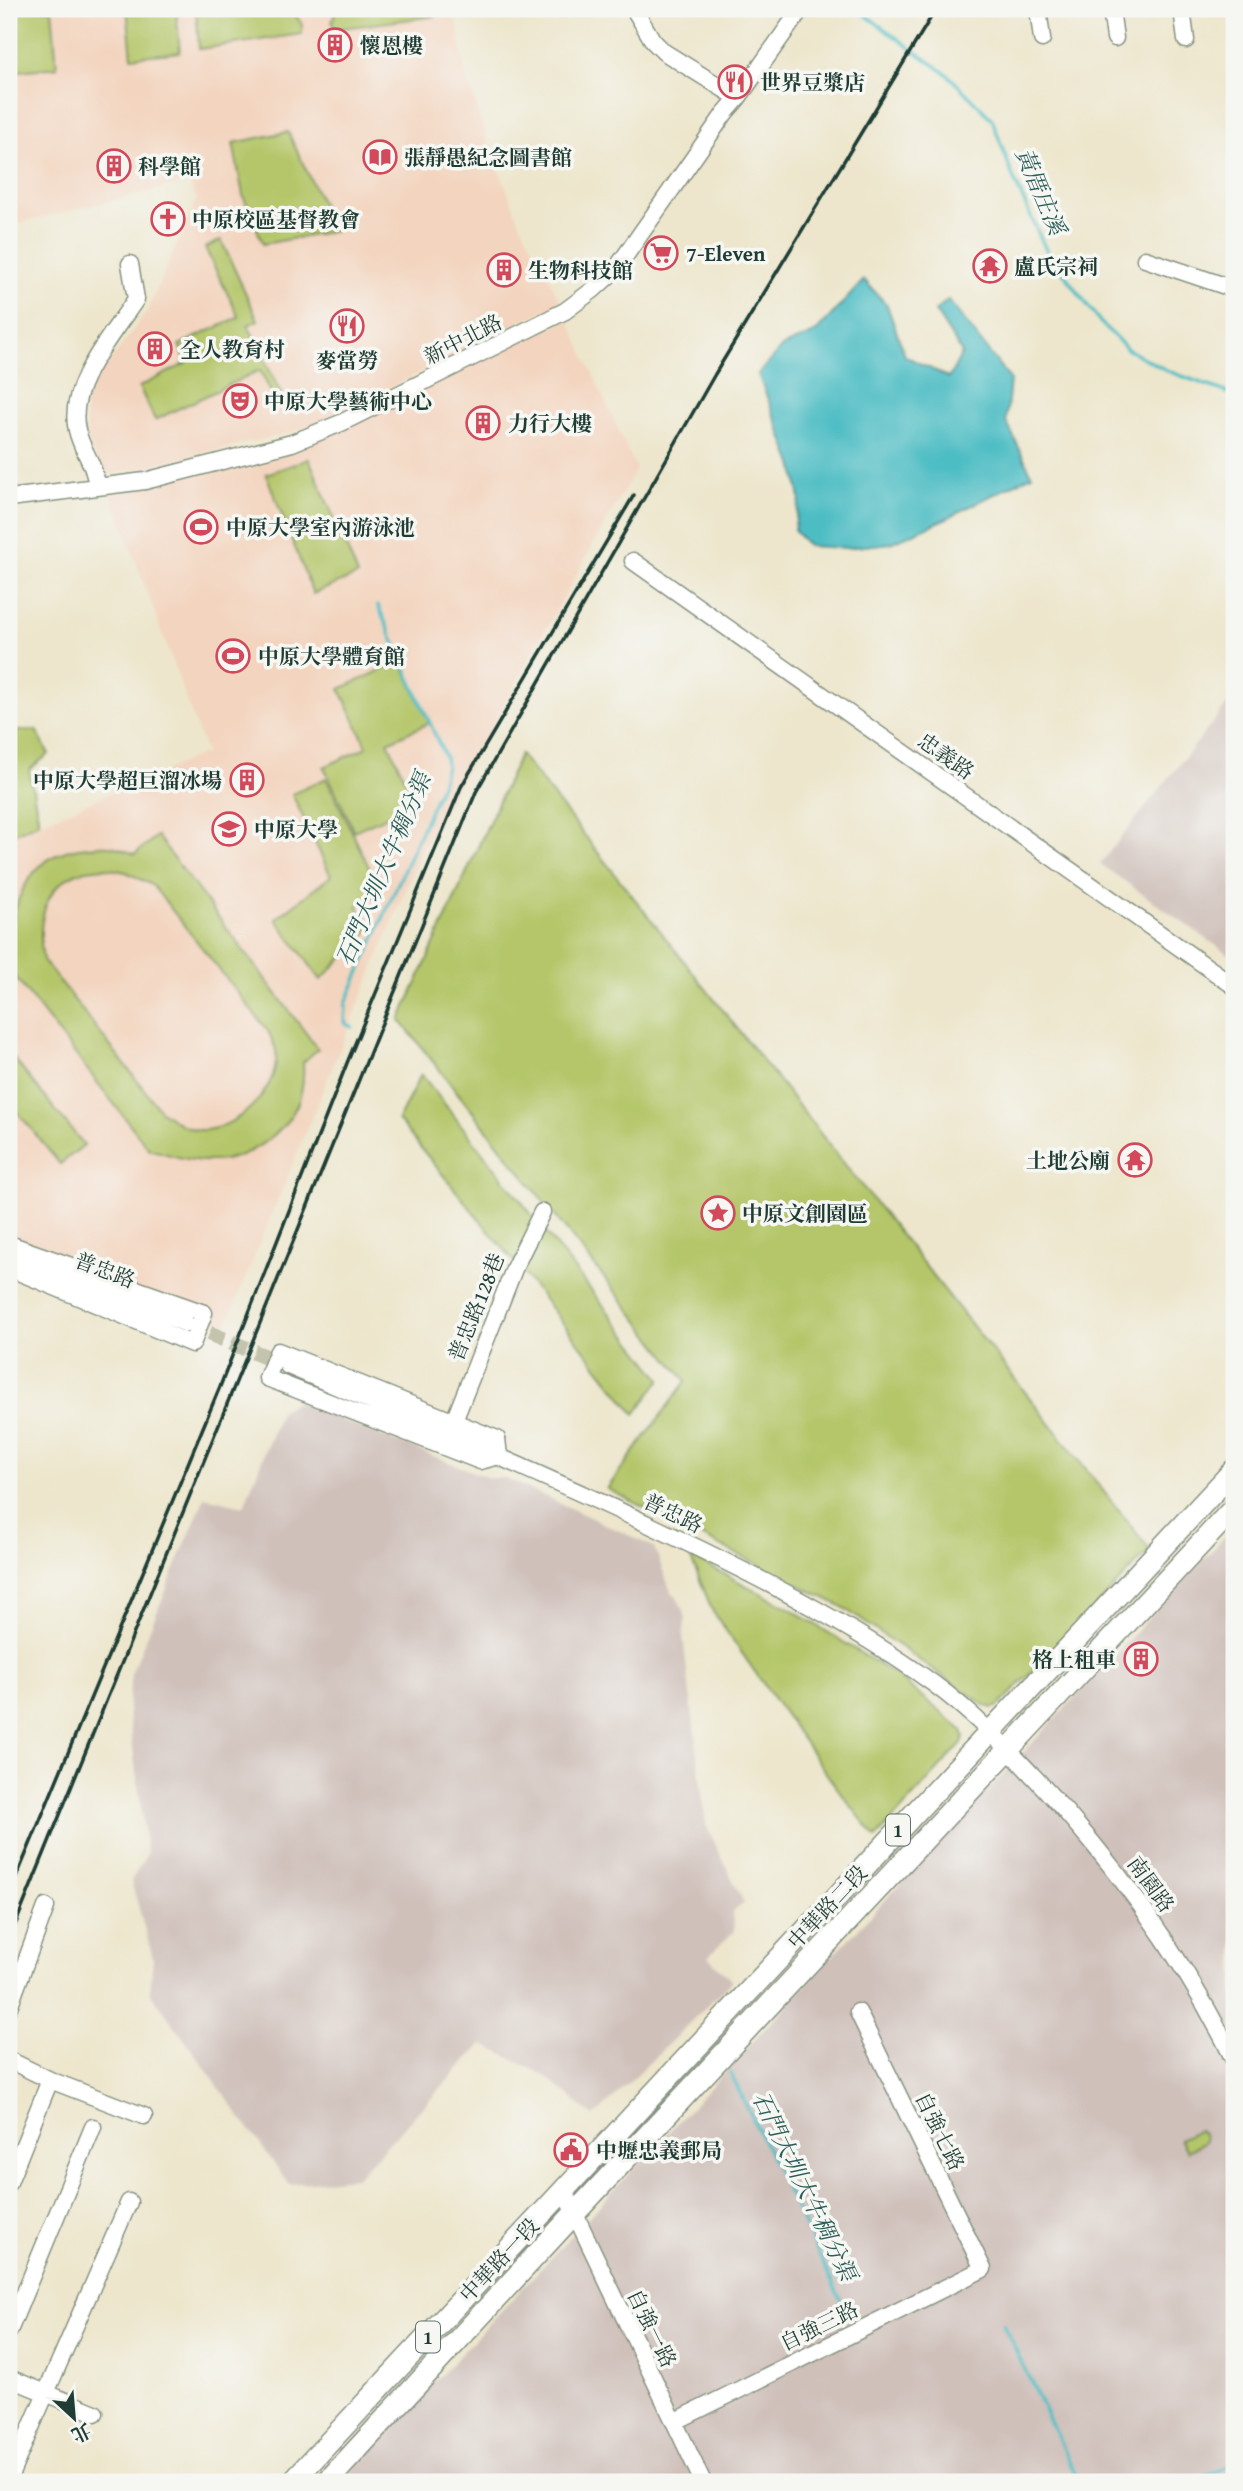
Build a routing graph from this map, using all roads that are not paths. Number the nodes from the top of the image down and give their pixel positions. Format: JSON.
{"nodes":[{"id":1,"x":634,"y":9,"type":"edge"},
{"id":2,"x":801,"y":9,"type":"edge"},
{"id":3,"x":1038,"y":9,"type":"edge"},
{"id":4,"x":1111,"y":9,"type":"edge"},
{"id":5,"x":1182,"y":9,"type":"edge"},
{"id":6,"x":1115,"y":38,"type":"dead end"},
{"id":7,"x":1042,"y":39,"type":"dead end"},
{"id":8,"x":1186,"y":40,"type":"dead end"},
{"id":9,"x":738,"y":97,"type":"junction"},
{"id":10,"x":1145,"y":259,"type":"dead end"},
{"id":11,"x":130,"y":264,"type":"dead end"},
{"id":12,"x":1234,"y":289,"type":"edge"},
{"id":13,"x":97,"y":487,"type":"junction"},
{"id":14,"x":9,"y":498,"type":"edge"},
{"id":15,"x":633,"y":561,"type":"dead end"},
{"id":16,"x":1234,"y":986,"type":"edge"},
{"id":17,"x":542,"y":1212,"type":"dead end"},
{"id":18,"x":9,"y":1244,"type":"edge"},
{"id":19,"x":9,"y":1255,"type":"edge"},
{"id":20,"x":9,"y":1268,"type":"edge"},
{"id":21,"x":187,"y":1324,"type":"tunnel mouth"},
{"id":22,"x":288,"y":1366,"type":"tunnel mouth"},
{"id":23,"x":454,"y":1421,"type":"junction"},
{"id":24,"x":499,"y":1456,"type":"junction"},
{"id":25,"x":1234,"y":1470,"type":"edge"},
{"id":26,"x":1234,"y":1508,"type":"edge"},
{"id":27,"x":990,"y":1731,"type":"junction"},
{"id":28,"x":1009,"y":1751,"type":"junction"},
{"id":29,"x":46,"y":1907,"type":"dead end"},
{"id":30,"x":9,"y":2007,"type":"edge"},
{"id":31,"x":858,"y":2012,"type":"dead end"},
{"id":32,"x":9,"y":2060,"type":"edge"},
{"id":33,"x":1234,"y":2060,"type":"edge"},
{"id":34,"x":50,"y":2080,"type":"junction"},
{"id":35,"x":144,"y":2116,"type":"dead end"},
{"id":36,"x":93,"y":2127,"type":"dead end"},
{"id":37,"x":9,"y":2182,"type":"edge"},
{"id":38,"x":564,"y":2191,"type":"junction"},
{"id":39,"x":130,"y":2202,"type":"dead end"},
{"id":40,"x":573,"y":2214,"type":"junction"},
{"id":41,"x":984,"y":2269,"type":"joint"},
{"id":42,"x":9,"y":2332,"type":"edge"},
{"id":43,"x":9,"y":2378,"type":"edge"},
{"id":44,"x":45,"y":2392,"type":"junction"},
{"id":45,"x":95,"y":2413,"type":"dead end"},
{"id":46,"x":674,"y":2422,"type":"junction"},
{"id":47,"x":9,"y":2478,"type":"edge"},
{"id":48,"x":292,"y":2482,"type":"edge"},
{"id":49,"x":327,"y":2482,"type":"edge"},
{"id":50,"x":703,"y":2482,"type":"edge"}],
"edges":[{"from":1,"to":9,"type":"street"},
{"from":2,"to":9,"type":"street","name":"新中北路"},
{"from":3,"to":7,"type":"street"},
{"from":4,"to":6,"type":"street"},
{"from":5,"to":8,"type":"street"},
{"from":9,"to":13,"type":"street","name":"新中北路"},
{"from":10,"to":12,"type":"street"},
{"from":11,"to":13,"type":"street"},
{"from":13,"to":14,"type":"street","name":"新中北路"},
{"from":15,"to":16,"type":"street","name":"忠義路"},
{"from":17,"to":23,"type":"street","name":"普忠路128巷"},
{"from":18,"to":20,"type":"street"},
{"from":19,"to":21,"type":"street","name":"普忠路"},
{"from":22,"to":24,"type":"street","name":"普忠路"},
{"from":23,"to":24,"type":"street"},
{"from":23,"to":24,"type":"street"},
{"from":24,"to":27,"type":"street","name":"普忠路"},
{"from":25,"to":27,"type":"main road","name":"中華路二段","number":"1"},
{"from":26,"to":28,"type":"main road","name":"中華路二段","number":"1"},
{"from":27,"to":28,"type":"street","name":"普忠路"},
{"from":27,"to":38,"type":"main road","name":"中華路二段","number":"1"},
{"from":28,"to":33,"type":"street","name":"南園路"},
{"from":28,"to":40,"type":"main road","name":"中華路二段","number":"1"},
{"from":29,"to":30,"type":"street"},
{"from":31,"to":41,"type":"street","name":"自強七路"},
{"from":32,"to":34,"type":"street"},
{"from":34,"to":35,"type":"street"},
{"from":34,"to":37,"type":"street"},
{"from":36,"to":42,"type":"street"},
{"from":38,"to":40,"type":"street","name":"自強一路"},
{"from":38,"to":48,"type":"main road","name":"中華路一段","number":"1"},
{"from":39,"to":44,"type":"street"},
{"from":40,"to":46,"type":"street","name":"自強一路"},
{"from":40,"to":49,"type":"main road","name":"中華路一段","number":"1"},
{"from":41,"to":46,"type":"street","name":"自強三路"},
{"from":43,"to":44,"type":"street"},
{"from":44,"to":45,"type":"street"},
{"from":44,"to":47,"type":"street"},
{"from":46,"to":50,"type":"street","name":"自強一路"}]}
